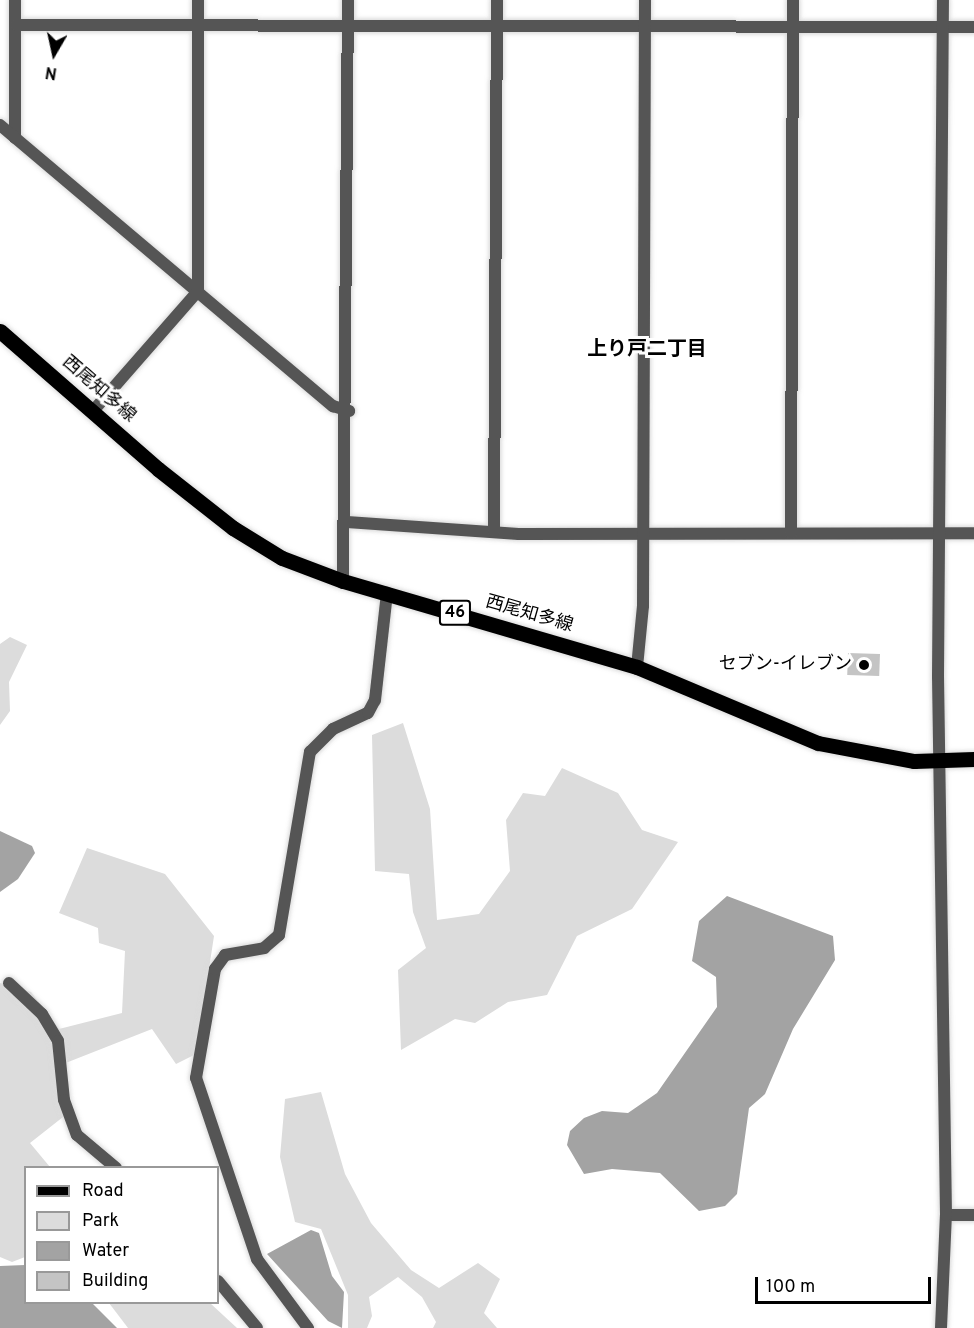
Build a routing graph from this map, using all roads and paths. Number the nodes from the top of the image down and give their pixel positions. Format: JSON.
{"nodes":[{"id":1,"x":15,"y":0,"type":"edge"},
{"id":2,"x":198,"y":0,"type":"edge"},
{"id":3,"x":348,"y":0,"type":"edge"},
{"id":4,"x":497,"y":0,"type":"edge"},
{"id":5,"x":645,"y":0,"type":"edge"},
{"id":6,"x":793,"y":0,"type":"edge"},
{"id":7,"x":943,"y":0,"type":"edge"},
{"id":8,"x":349,"y":24,"type":"junction"},
{"id":9,"x":16,"y":25,"type":"junction"},
{"id":10,"x":200,"y":25,"type":"junction"},
{"id":11,"x":496,"y":25,"type":"junction"},
{"id":12,"x":645,"y":25,"type":"junction"},
{"id":13,"x":793,"y":25,"type":"junction"},
{"id":14,"x":943,"y":27,"type":"junction"},
{"id":15,"x":974,"y":27,"type":"edge"},
{"id":16,"x":0,"y":125,"type":"edge"},
{"id":17,"x":15,"y":138,"type":"junction"},
{"id":18,"x":198,"y":291,"type":"junction"},
{"id":19,"x":0,"y":331,"type":"edge"},
{"id":20,"x":93,"y":411,"type":"junction"},
{"id":21,"x":349,"y":411,"type":"junction"},
{"id":22,"x":347,"y":522,"type":"junction"},
{"id":23,"x":494,"y":531,"type":"junction"},
{"id":24,"x":791,"y":533,"type":"junction"},
{"id":25,"x":942,"y":533,"type":"junction"},
{"id":26,"x":974,"y":533,"type":"edge"},
{"id":27,"x":643,"y":534,"type":"junction"},
{"id":28,"x":343,"y":581,"type":"junction"},
{"id":29,"x":387,"y":593,"type":"junction"},
{"id":30,"x":637,"y":667,"type":"junction"},
{"id":31,"x":973,"y":756,"type":"edge"},
{"id":32,"x":940,"y":761,"type":"junction"},
{"id":33,"x":9,"y":983,"type":"dead end"},
{"id":34,"x":115,"y":1166,"type":"edge"},
{"id":35,"x":946,"y":1215,"type":"junction"},
{"id":36,"x":974,"y":1215,"type":"edge"},
{"id":37,"x":219,"y":1282,"type":"edge"},
{"id":38,"x":257,"y":1328,"type":"edge"},
{"id":39,"x":308,"y":1328,"type":"edge"},
{"id":40,"x":941,"y":1328,"type":"edge"}],
"edges":[{"from":1,"to":9,"type":"street"},
{"from":2,"to":10,"type":"street"},
{"from":3,"to":8,"type":"street"},
{"from":4,"to":11,"type":"street"},
{"from":5,"to":12,"type":"street"},
{"from":6,"to":13,"type":"street"},
{"from":7,"to":14,"type":"street"},
{"from":8,"to":10,"type":"street"},
{"from":8,"to":11,"type":"street"},
{"from":8,"to":21,"type":"street"},
{"from":9,"to":10,"type":"street"},
{"from":9,"to":17,"type":"street"},
{"from":10,"to":18,"type":"street"},
{"from":11,"to":12,"type":"street"},
{"from":11,"to":23,"type":"street"},
{"from":12,"to":13,"type":"street"},
{"from":12,"to":27,"type":"street"},
{"from":13,"to":14,"type":"street"},
{"from":13,"to":24,"type":"street"},
{"from":14,"to":15,"type":"street"},
{"from":14,"to":25,"type":"street"},
{"from":16,"to":17,"type":"street"},
{"from":17,"to":18,"type":"street"},
{"from":18,"to":20,"type":"street"},
{"from":18,"to":21,"type":"street"},
{"from":19,"to":20,"type":"main road","name":"西尾知多線","number":"46"},
{"from":20,"to":28,"type":"main road","name":"西尾知多線","number":"46"},
{"from":21,"to":22,"type":"street"},
{"from":22,"to":23,"type":"street"},
{"from":22,"to":28,"type":"street"},
{"from":23,"to":27,"type":"street"},
{"from":24,"to":25,"type":"street"},
{"from":24,"to":27,"type":"street"},
{"from":25,"to":26,"type":"street"},
{"from":25,"to":32,"type":"street"},
{"from":27,"to":30,"type":"street"},
{"from":28,"to":29,"type":"main road","name":"西尾知多線","number":"46"},
{"from":29,"to":30,"type":"main road","name":"西尾知多線","number":"46"},
{"from":29,"to":39,"type":"street"},
{"from":30,"to":32,"type":"main road","name":"西尾知多線","number":"46"},
{"from":31,"to":32,"type":"main road","name":"西尾知多線","number":"46"},
{"from":32,"to":35,"type":"street"},
{"from":33,"to":34,"type":"street"},
{"from":35,"to":36,"type":"street"},
{"from":35,"to":40,"type":"street"},
{"from":37,"to":38,"type":"street"}]}
